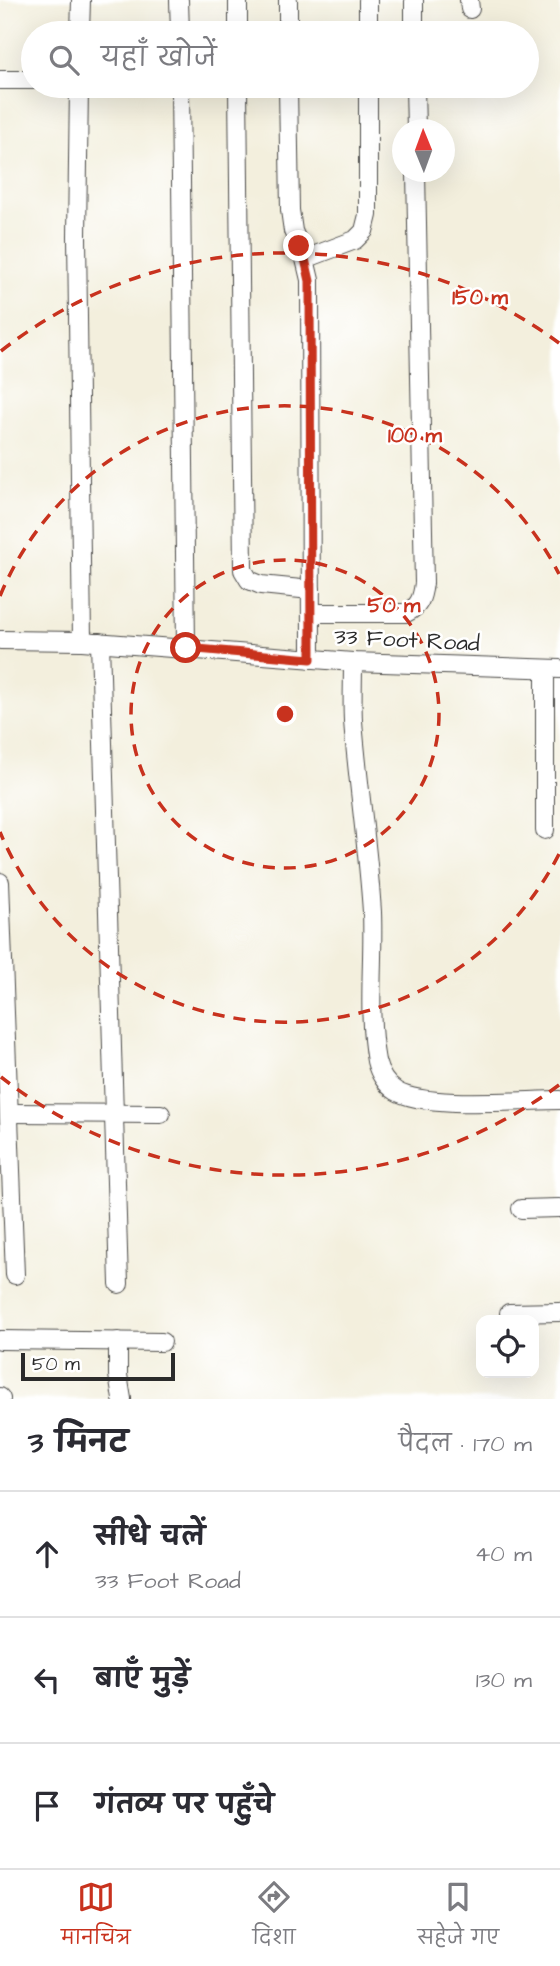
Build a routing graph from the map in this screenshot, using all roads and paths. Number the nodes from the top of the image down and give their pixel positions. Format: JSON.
{"nodes":[{"id":1,"x":81,"y":0,"type":"edge"},
{"id":2,"x":179,"y":0,"type":"edge"},
{"id":3,"x":238,"y":0,"type":"edge"},
{"id":4,"x":288,"y":0,"type":"edge"},
{"id":5,"x":368,"y":0,"type":"edge"},
{"id":6,"x":414,"y":0,"type":"edge"},
{"id":7,"x":80,"y":21,"type":"edge"},
{"id":8,"x":180,"y":21,"type":"edge"},
{"id":9,"x":238,"y":21,"type":"edge"},
{"id":10,"x":288,"y":21,"type":"edge"},
{"id":11,"x":368,"y":21,"type":"edge"},
{"id":12,"x":414,"y":21,"type":"edge"},
{"id":13,"x":0,"y":80,"type":"edge"},
{"id":14,"x":21,"y":80,"type":"edge"},
{"id":15,"x":79,"y":98,"type":"edge"},
{"id":16,"x":180,"y":98,"type":"edge"},
{"id":17,"x":238,"y":98,"type":"edge"},
{"id":18,"x":288,"y":98,"type":"edge"},
{"id":19,"x":368,"y":98,"type":"edge"},
{"id":20,"x":415,"y":98,"type":"edge"},
{"id":21,"x":416,"y":119,"type":"edge"},
{"id":22,"x":416,"y":182,"type":"edge"},
{"id":23,"x":305,"y":259,"type":"junction"},
{"id":24,"x":312,"y":590,"type":"junction"},
{"id":25,"x":311,"y":613,"type":"junction"},
{"id":26,"x":0,"y":640,"type":"edge"},
{"id":27,"x":91,"y":642,"type":"junction"},
{"id":28,"x":186,"y":648,"type":"junction"},
{"id":29,"x":311,"y":659,"type":"junction"},
{"id":30,"x":353,"y":662,"type":"junction"},
{"id":31,"x":552,"y":669,"type":"edge"},
{"id":32,"x":545,"y":830,"type":"dead end"},
{"id":33,"x":0,"y":882,"type":"edge"},
{"id":34,"x":560,"y":1100,"type":"edge"},
{"id":35,"x":10,"y":1113,"type":"junction"},
{"id":36,"x":114,"y":1113,"type":"junction"},
{"id":37,"x":161,"y":1114,"type":"dead end"},
{"id":38,"x":560,"y":1208,"type":"edge"},
{"id":39,"x":521,"y":1209,"type":"dead end"},
{"id":40,"x":15,"y":1275,"type":"dead end"},
{"id":41,"x":119,"y":1284,"type":"dead end"},
{"id":42,"x":560,"y":1312,"type":"edge"},
{"id":43,"x":509,"y":1313,"type":"dead end"},
{"id":44,"x":0,"y":1340,"type":"edge"},
{"id":45,"x":118,"y":1340,"type":"junction"},
{"id":46,"x":162,"y":1342,"type":"dead end"},
{"id":47,"x":121,"y":1399,"type":"edge"}],
"edges":[{"from":1,"to":7,"type":"street"},
{"from":2,"to":8,"type":"street"},
{"from":3,"to":9,"type":"street"},
{"from":4,"to":10,"type":"street"},
{"from":5,"to":11,"type":"street"},
{"from":6,"to":12,"type":"street"},
{"from":13,"to":14,"type":"street"},
{"from":15,"to":27,"type":"street"},
{"from":16,"to":28,"type":"street"},
{"from":17,"to":24,"type":"street"},
{"from":18,"to":23,"type":"street"},
{"from":19,"to":23,"type":"street"},
{"from":20,"to":21,"type":"street"},
{"from":22,"to":25,"type":"street"},
{"from":23,"to":24,"type":"street"},
{"from":24,"to":25,"type":"street"},
{"from":25,"to":29,"type":"street"},
{"from":26,"to":27,"type":"street","name":"33 Foot Road"},
{"from":27,"to":28,"type":"street","name":"33 Foot Road"},
{"from":27,"to":36,"type":"street"},
{"from":28,"to":29,"type":"street","name":"33 Foot Road"},
{"from":29,"to":30,"type":"street","name":"33 Foot Road"},
{"from":30,"to":31,"type":"street","name":"33 Foot Road"},
{"from":30,"to":34,"type":"street"},
{"from":31,"to":32,"type":"street"},
{"from":33,"to":35,"type":"street"},
{"from":35,"to":36,"type":"street"},
{"from":35,"to":40,"type":"street"},
{"from":36,"to":37,"type":"street"},
{"from":36,"to":41,"type":"street"},
{"from":38,"to":39,"type":"street"},
{"from":42,"to":43,"type":"street"},
{"from":44,"to":45,"type":"street"},
{"from":45,"to":46,"type":"street"},
{"from":45,"to":47,"type":"street"}]}
